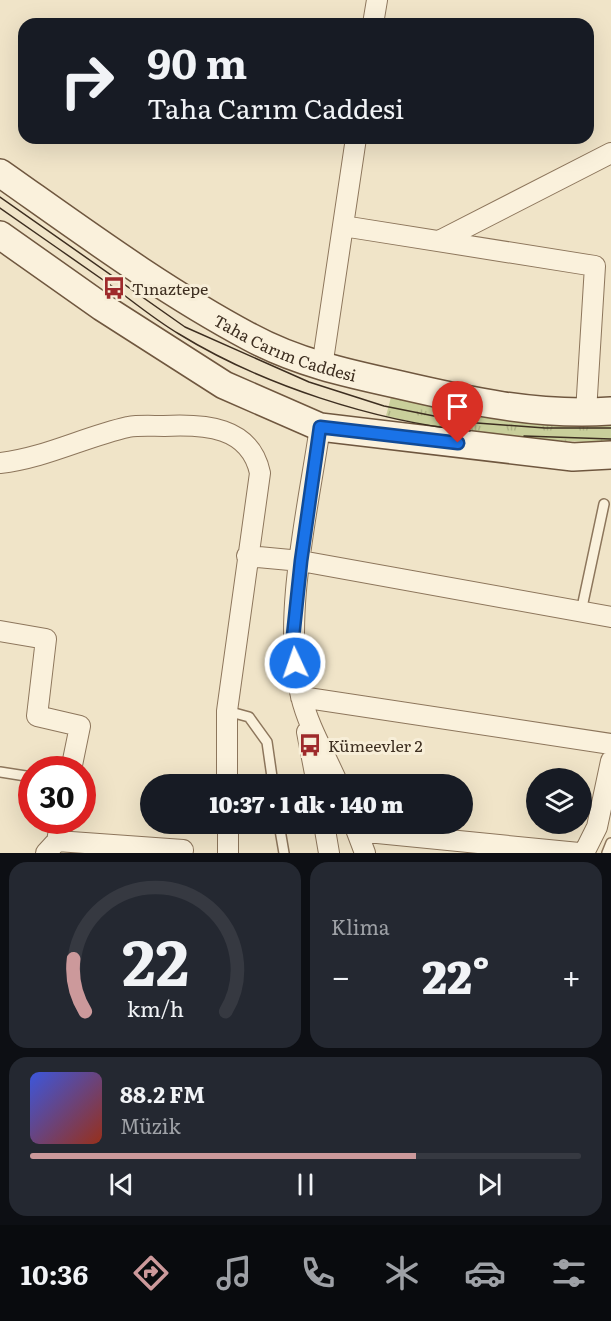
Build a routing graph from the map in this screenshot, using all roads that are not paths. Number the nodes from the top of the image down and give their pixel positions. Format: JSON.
{"nodes":[{"id":1,"x":377,"y":0,"type":"edge"},
{"id":2,"x":374,"y":18,"type":"edge"},
{"id":3,"x":355,"y":144,"type":"edge"},
{"id":4,"x":611,"y":153,"type":"edge"},
{"id":5,"x":0,"y":173,"type":"edge"},
{"id":6,"x":343,"y":226,"type":"junction"},
{"id":7,"x":0,"y":236,"type":"edge"},
{"id":8,"x":441,"y":240,"type":"junction"},
{"id":9,"x":322,"y":367,"type":"junction"},
{"id":10,"x":598,"y":412,"type":"edge"},
{"id":11,"x":320,"y":427,"type":"junction"},
{"id":12,"x":611,"y":455,"type":"edge"},
{"id":13,"x":0,"y":463,"type":"edge"},
{"id":14,"x":604,"y":504,"type":"dead end"},
{"id":15,"x":247,"y":556,"type":"junction"},
{"id":16,"x":301,"y":561,"type":"junction"},
{"id":17,"x":581,"y":612,"type":"junction"},
{"id":18,"x":611,"y":617,"type":"edge"},
{"id":19,"x":0,"y":631,"type":"edge"},
{"id":20,"x":301,"y":697,"type":"junction"},
{"id":21,"x":227,"y":711,"type":"junction"},
{"id":22,"x":611,"y":744,"type":"edge"},
{"id":23,"x":74,"y":756,"type":"edge"},
{"id":24,"x":611,"y":761,"type":"edge"},
{"id":25,"x":0,"y":772,"type":"edge"},
{"id":26,"x":227,"y":774,"type":"edge"},
{"id":27,"x":272,"y":774,"type":"edge"},
{"id":28,"x":315,"y":774,"type":"edge"},
{"id":29,"x":334,"y":774,"type":"edge"},
{"id":30,"x":18,"y":775,"type":"edge"},
{"id":31,"x":604,"y":828,"type":"edge"},
{"id":32,"x":228,"y":834,"type":"edge"},
{"id":33,"x":281,"y":834,"type":"edge"},
{"id":34,"x":326,"y":834,"type":"edge"},
{"id":35,"x":358,"y":834,"type":"edge"},
{"id":36,"x":416,"y":834,"type":"edge"},
{"id":37,"x":611,"y":843,"type":"edge"},
{"id":38,"x":52,"y":847,"type":"edge"},
{"id":39,"x":183,"y":850,"type":"dead end"},
{"id":40,"x":228,"y":853,"type":"edge"},
{"id":41,"x":284,"y":853,"type":"edge"},
{"id":42,"x":329,"y":853,"type":"edge"},
{"id":43,"x":364,"y":853,"type":"edge"},
{"id":44,"x":579,"y":853,"type":"edge"},
{"id":45,"x":584,"y":853,"type":"edge"},
{"id":46,"x":607,"y":853,"type":"edge"}],
"edges":[{"from":1,"to":2,"type":"street"},
{"from":3,"to":6,"type":"street"},
{"from":4,"to":8,"type":"street"},
{"from":5,"to":9,"type":"main road","name":"Taha Carım Caddesi"},
{"from":6,"to":8,"type":"street"},
{"from":6,"to":9,"type":"street"},
{"from":7,"to":11,"type":"main road"},
{"from":8,"to":10,"type":"street"},
{"from":9,"to":10,"type":"main road","name":"Taha Carım Caddesi"},
{"from":11,"to":12,"type":"main road"},
{"from":11,"to":16,"type":"street"},
{"from":13,"to":15,"type":"street"},
{"from":14,"to":17,"type":"lane"},
{"from":15,"to":16,"type":"street"},
{"from":15,"to":21,"type":"street"},
{"from":16,"to":17,"type":"street"},
{"from":16,"to":20,"type":"street"},
{"from":17,"to":18,"type":"street"},
{"from":19,"to":23,"type":"street"},
{"from":20,"to":22,"type":"street"},
{"from":20,"to":28,"type":"street"},
{"from":20,"to":29,"type":"street"},
{"from":21,"to":26,"type":"street"},
{"from":21,"to":27,"type":"lane"},
{"from":24,"to":31,"type":"street"},
{"from":25,"to":30,"type":"lane"},
{"from":31,"to":45,"type":"street"},
{"from":32,"to":40,"type":"street"},
{"from":33,"to":41,"type":"lane"},
{"from":34,"to":42,"type":"street"},
{"from":35,"to":43,"type":"street"},
{"from":36,"to":44,"type":"street"},
{"from":37,"to":46,"type":"lane"},
{"from":38,"to":39,"type":"street"}]}
